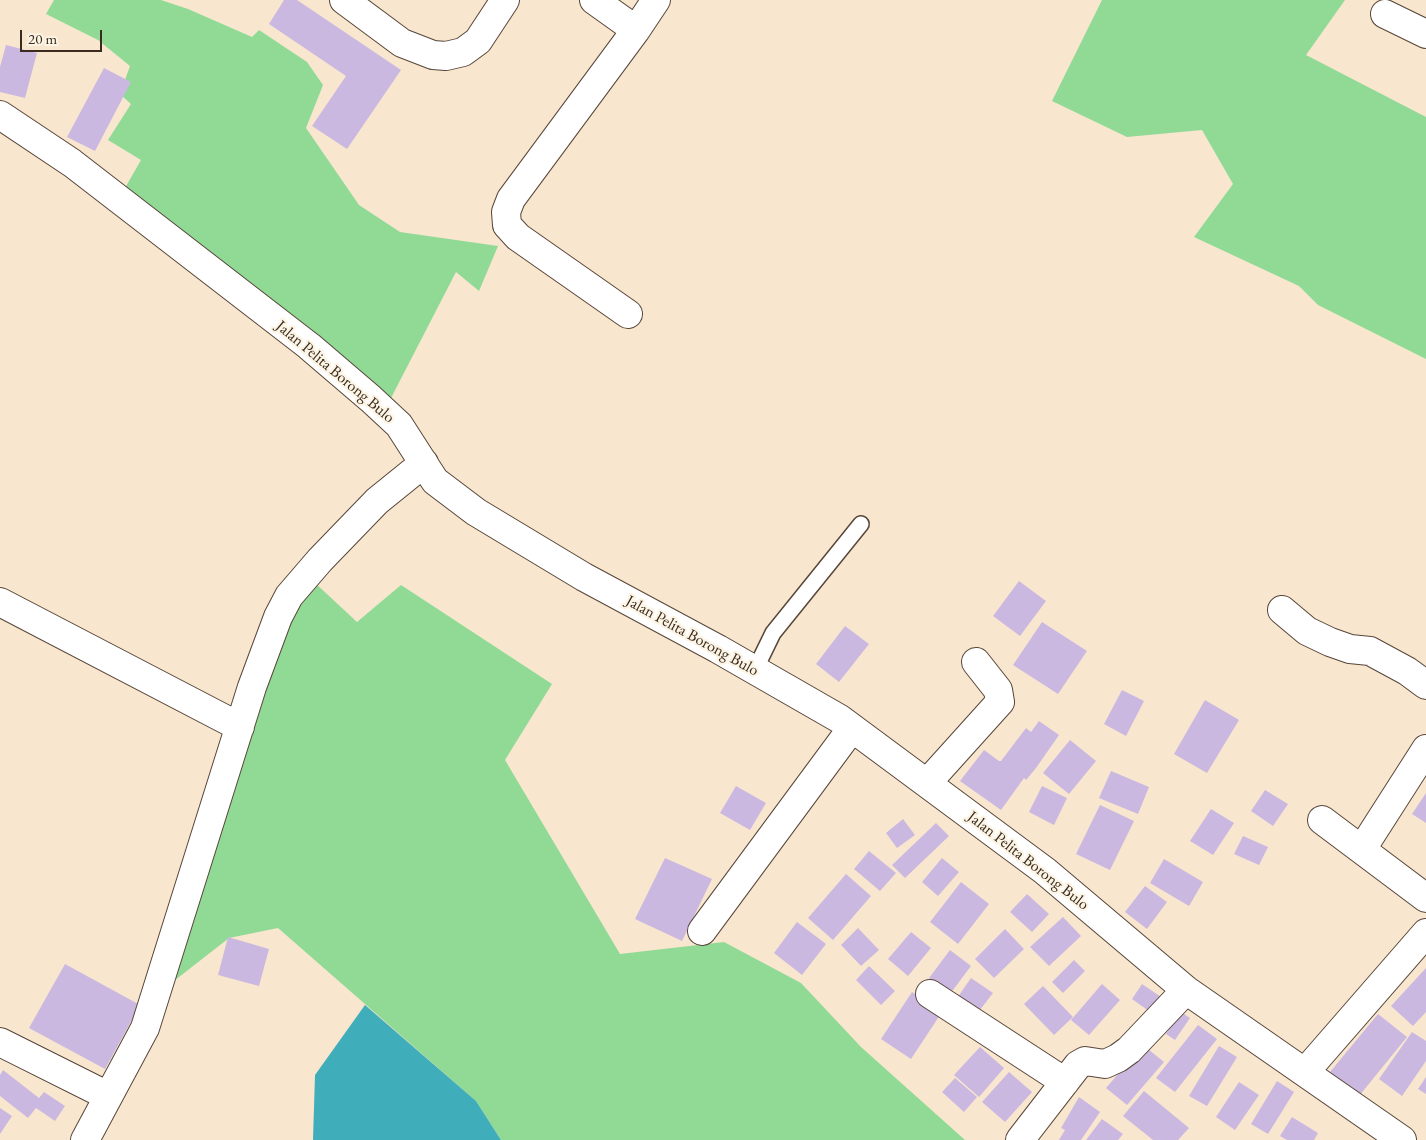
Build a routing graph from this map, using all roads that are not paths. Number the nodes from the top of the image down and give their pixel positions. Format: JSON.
{"nodes":[{"id":1,"x":344,"y":0,"type":"edge"},
{"id":2,"x":505,"y":0,"type":"edge"},
{"id":3,"x":594,"y":0,"type":"edge"},
{"id":4,"x":656,"y":0,"type":"edge"},
{"id":5,"x":1385,"y":14,"type":"dead end"},
{"id":6,"x":636,"y":30,"type":"junction"},
{"id":7,"x":1426,"y":34,"type":"edge"},
{"id":8,"x":0,"y":115,"type":"edge"},
{"id":9,"x":628,"y":314,"type":"dead end"},
{"id":10,"x":424,"y":463,"type":"junction"},
{"id":11,"x":861,"y":524,"type":"dead end"},
{"id":12,"x":0,"y":602,"type":"edge"},
{"id":13,"x":1282,"y":610,"type":"dead end"},
{"id":14,"x":976,"y":662,"type":"dead end"},
{"id":15,"x":755,"y":670,"type":"junction"},
{"id":16,"x":1426,"y":685,"type":"edge"},
{"id":17,"x":240,"y":728,"type":"junction"},
{"id":18,"x":852,"y":728,"type":"junction"},
{"id":19,"x":1426,"y":748,"type":"edge"},
{"id":20,"x":927,"y":783,"type":"junction"},
{"id":21,"x":1322,"y":820,"type":"dead end"},
{"id":22,"x":1362,"y":849,"type":"junction"},
{"id":23,"x":1426,"y":898,"type":"edge"},
{"id":24,"x":702,"y":931,"type":"dead end"},
{"id":25,"x":1426,"y":933,"type":"edge"},
{"id":26,"x":1186,"y":990,"type":"junction"},
{"id":27,"x":930,"y":994,"type":"dead end"},
{"id":28,"x":0,"y":1042,"type":"edge"},
{"id":29,"x":1305,"y":1072,"type":"junction"},
{"id":30,"x":1065,"y":1082,"type":"junction"},
{"id":31,"x":108,"y":1096,"type":"junction"},
{"id":32,"x":85,"y":1140,"type":"edge"},
{"id":33,"x":1020,"y":1140,"type":"edge"},
{"id":34,"x":1402,"y":1140,"type":"edge"}],
"edges":[{"from":1,"to":2,"type":"street"},
{"from":3,"to":6,"type":"street"},
{"from":4,"to":6,"type":"street"},
{"from":5,"to":7,"type":"street"},
{"from":6,"to":9,"type":"street"},
{"from":8,"to":10,"type":"street","name":"Jalan Pelita Borong Bulo"},
{"from":10,"to":15,"type":"street","name":"Jalan Pelita Borong Bulo"},
{"from":10,"to":17,"type":"street"},
{"from":11,"to":15,"type":"lane"},
{"from":12,"to":17,"type":"street"},
{"from":13,"to":16,"type":"street"},
{"from":14,"to":20,"type":"street"},
{"from":15,"to":18,"type":"street","name":"Jalan Pelita Borong Bulo"},
{"from":17,"to":31,"type":"street"},
{"from":18,"to":20,"type":"street","name":"Jalan Pelita Borong Bulo"},
{"from":18,"to":24,"type":"street"},
{"from":19,"to":22,"type":"street"},
{"from":20,"to":26,"type":"street","name":"Jalan Pelita Borong Bulo"},
{"from":21,"to":22,"type":"street"},
{"from":22,"to":23,"type":"street"},
{"from":25,"to":29,"type":"street"},
{"from":26,"to":29,"type":"street","name":"Jalan Pelita Borong Bulo"},
{"from":26,"to":30,"type":"street"},
{"from":27,"to":30,"type":"street"},
{"from":28,"to":31,"type":"street"},
{"from":29,"to":34,"type":"street","name":"Jalan Pelita Borong Bulo"},
{"from":30,"to":33,"type":"street"},
{"from":31,"to":32,"type":"street"}]}
